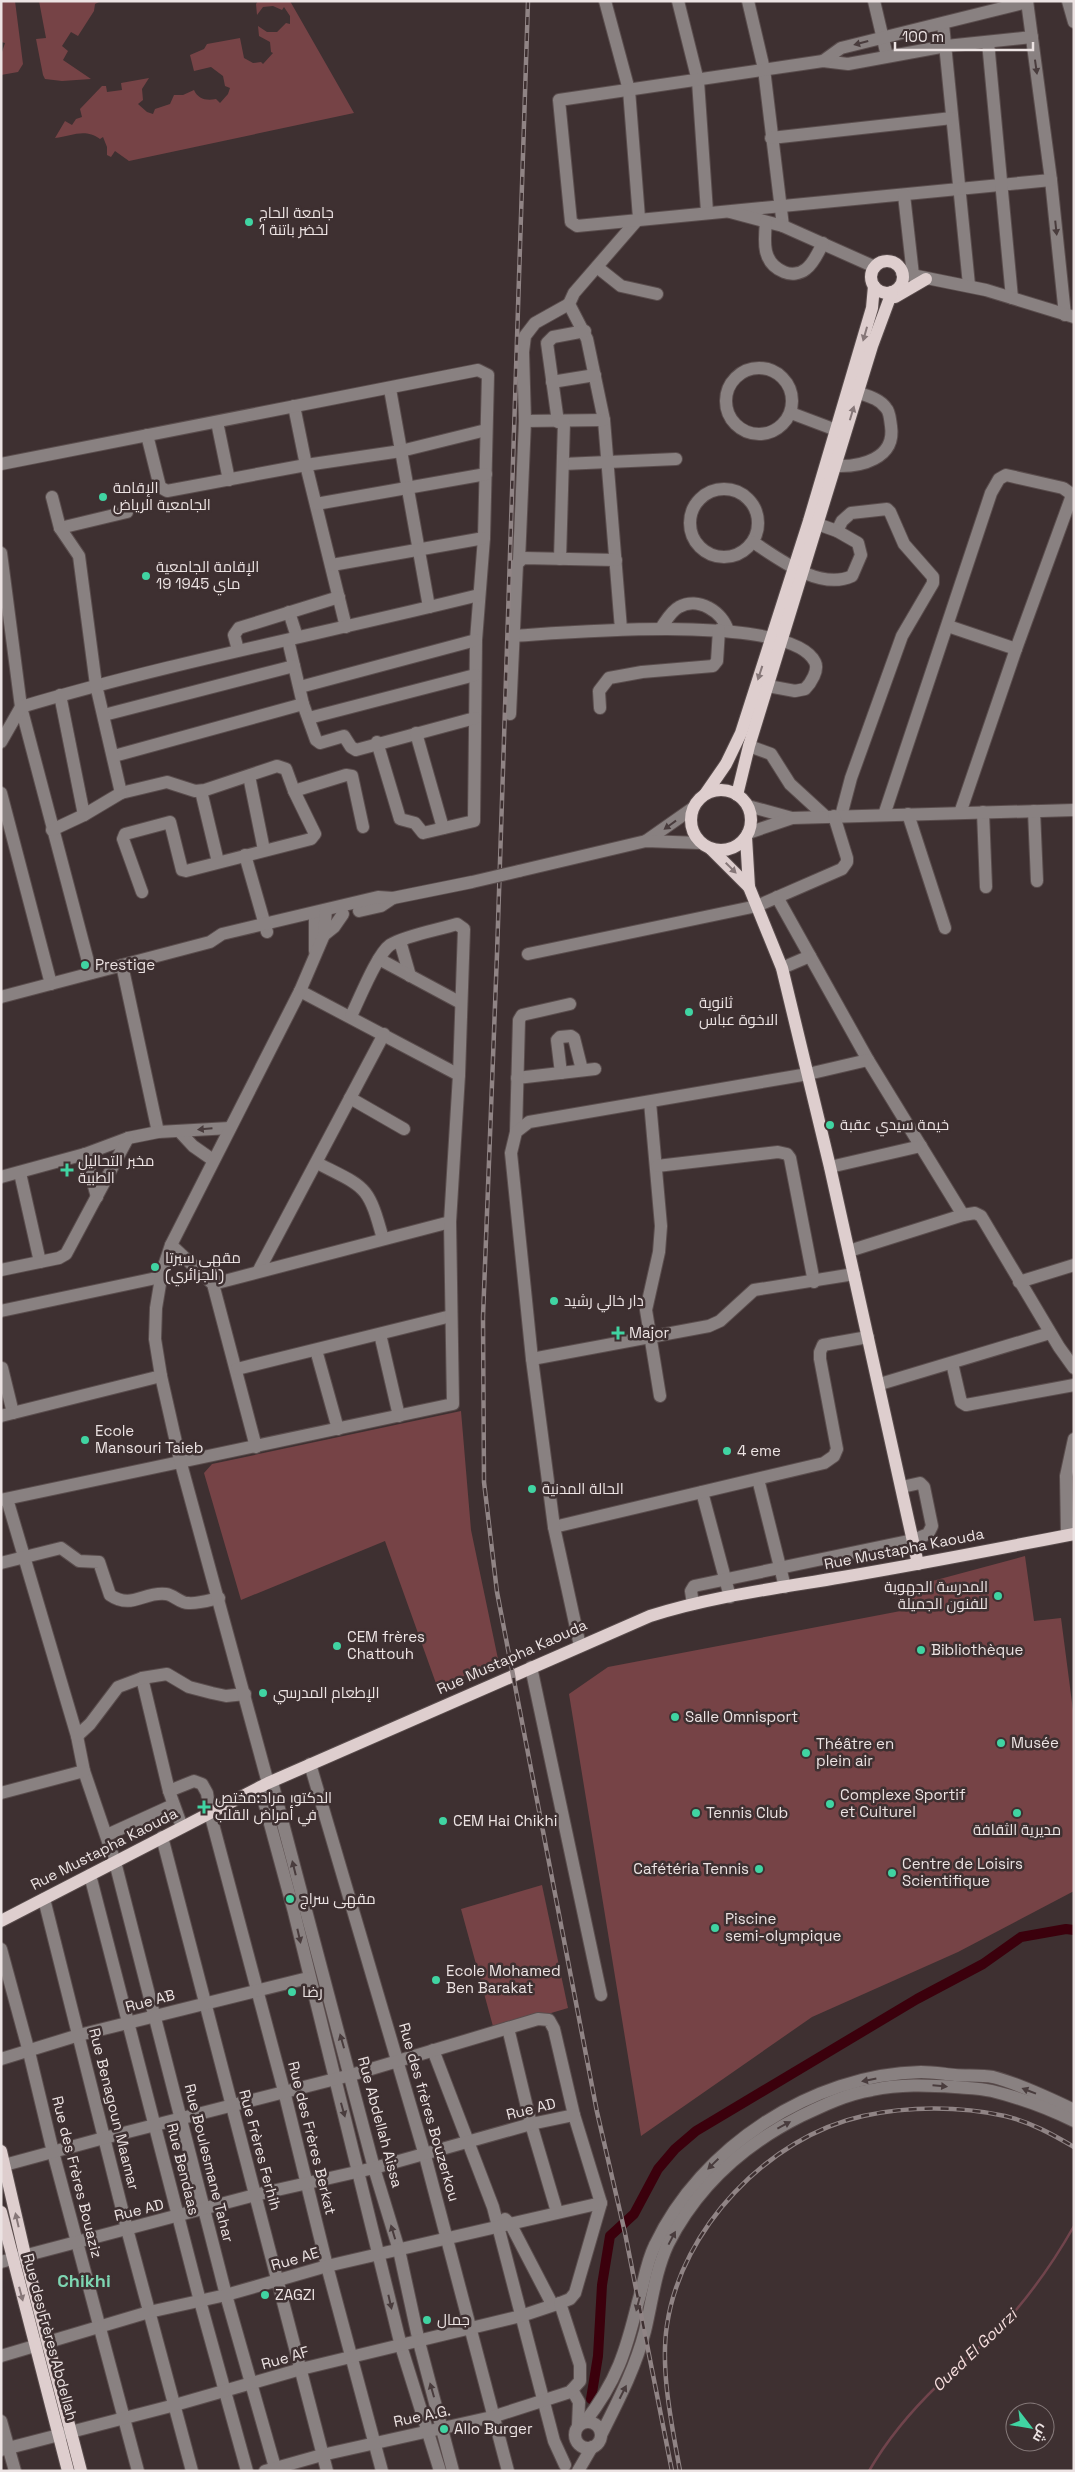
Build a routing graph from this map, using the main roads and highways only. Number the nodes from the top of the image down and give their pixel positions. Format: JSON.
{"nodes":[{"id":1,"x":926,"y":279,"type":"road end"},
{"id":2,"x":874,"y":286,"type":"junction"},
{"id":3,"x":889,"y":298,"type":"junction"},
{"id":4,"x":841,"y":432,"type":"junction"},
{"id":5,"x":814,"y":523,"type":"junction"},
{"id":6,"x":776,"y":641,"type":"junction"},
{"id":7,"x":706,"y":794,"type":"junction"},
{"id":8,"x":737,"y":795,"type":"junction"},
{"id":9,"x":747,"y":835,"type":"junction"},
{"id":10,"x":706,"y":846,"type":"junction"},
{"id":11,"x":749,"y":887,"type":"junction"},
{"id":12,"x":1071,"y":1535,"type":"edge"},
{"id":13,"x":918,"y":1564,"type":"junction"},
{"id":14,"x":1,"y":1921,"type":"edge"},
{"id":15,"x":1,"y":2151,"type":"edge"},
{"id":16,"x":3,"y":2166,"type":"edge"},
{"id":17,"x":1,"y":2212,"type":"edge"},
{"id":18,"x":7,"y":2261,"type":"edge"},
{"id":19,"x":65,"y":2434,"type":"junction"},
{"id":20,"x":68,"y":2471,"type":"edge"},
{"id":21,"x":81,"y":2471,"type":"edge"}],
"edges":[{"from":1,"to":3,"type":"main road"},
{"from":2,"to":3,"type":"main road"},
{"from":2,"to":3,"type":"main road"},
{"from":2,"to":4,"type":"main road","one_way":true},
{"from":4,"to":3,"type":"main road","one_way":true},
{"from":4,"to":5,"type":"main road"},
{"from":4,"to":5,"type":"main road"},
{"from":5,"to":6,"type":"main road"},
{"from":6,"to":7,"type":"main road","one_way":true},
{"from":6,"to":8,"type":"main road"},
{"from":7,"to":8,"type":"main road"},
{"from":7,"to":10,"type":"main road"},
{"from":8,"to":9,"type":"main road"},
{"from":9,"to":10,"type":"main road"},
{"from":9,"to":11,"type":"main road"},
{"from":10,"to":11,"type":"main road","one_way":true},
{"from":11,"to":13,"type":"main road"},
{"from":12,"to":13,"type":"main road","name":"Rue Mustapha Kaouda"},
{"from":13,"to":14,"type":"main road","name":"Rue Mustapha Kaouda"},
{"from":15,"to":16,"type":"main road","name":"Rue des Frères Abdellah"},
{"from":19,"to":16,"type":"main road","name":"Rue des Frères Abdellah","one_way":true},
{"from":17,"to":18,"type":"main road","name":"Rue des Frères Abdellah"},
{"from":18,"to":19,"type":"main road","name":"Rue des Frères Abdellah","one_way":true},
{"from":19,"to":20,"type":"main road","name":"Rue des Frères Abdellah"},
{"from":19,"to":21,"type":"main road","name":"Rue des Frères Abdellah"}]}
